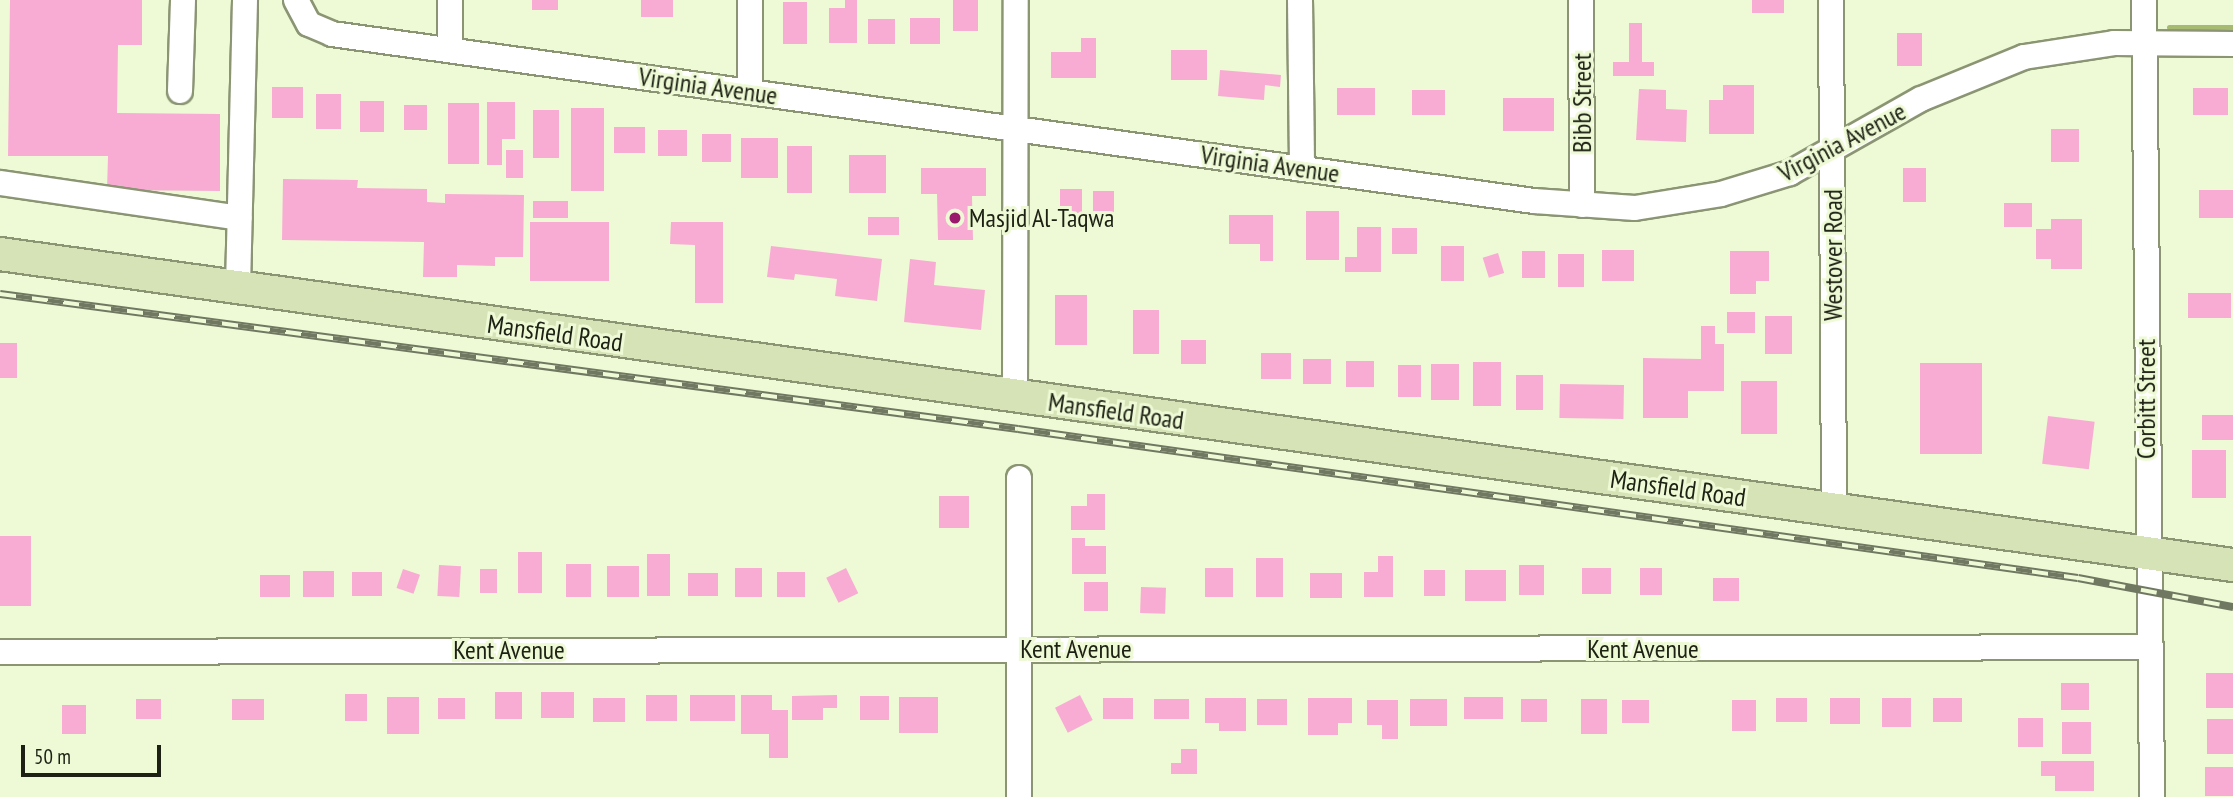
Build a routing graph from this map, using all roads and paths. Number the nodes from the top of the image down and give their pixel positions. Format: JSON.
{"nodes":[{"id":1,"x":183,"y":0,"type":"edge"},
{"id":2,"x":245,"y":0,"type":"edge"},
{"id":3,"x":296,"y":0,"type":"edge"},
{"id":4,"x":450,"y":0,"type":"edge"},
{"id":5,"x":750,"y":0,"type":"edge"},
{"id":6,"x":1016,"y":0,"type":"edge"},
{"id":7,"x":1300,"y":0,"type":"edge"},
{"id":8,"x":1581,"y":0,"type":"edge"},
{"id":9,"x":1830,"y":0,"type":"edge"},
{"id":10,"x":2144,"y":0,"type":"edge"},
{"id":11,"x":2144,"y":43,"type":"junction"},
{"id":12,"x":2233,"y":44,"type":"edge"},
{"id":13,"x":450,"y":50,"type":"junction"},
{"id":14,"x":180,"y":91,"type":"dead end"},
{"id":15,"x":750,"y":92,"type":"junction"},
{"id":16,"x":1016,"y":128,"type":"junction"},
{"id":17,"x":1832,"y":151,"type":"junction"},
{"id":18,"x":1302,"y":169,"type":"junction"},
{"id":19,"x":0,"y":183,"type":"edge"},
{"id":20,"x":1582,"y":205,"type":"junction"},
{"id":21,"x":239,"y":218,"type":"junction"},
{"id":22,"x":0,"y":254,"type":"edge"},
{"id":23,"x":238,"y":287,"type":"junction"},
{"id":24,"x":1015,"y":397,"type":"junction"},
{"id":25,"x":1019,"y":478,"type":"dead end"},
{"id":26,"x":1834,"y":510,"type":"junction"},
{"id":27,"x":2147,"y":551,"type":"junction"},
{"id":28,"x":2233,"y":565,"type":"edge"},
{"id":29,"x":2151,"y":647,"type":"junction"},
{"id":30,"x":1019,"y":649,"type":"junction"},
{"id":31,"x":0,"y":652,"type":"edge"},
{"id":32,"x":1019,"y":797,"type":"edge"},
{"id":33,"x":2152,"y":797,"type":"edge"}],
"edges":[{"from":1,"to":14,"type":"street"},
{"from":2,"to":21,"type":"street"},
{"from":3,"to":13,"type":"street","name":"Virginia Avenue"},
{"from":4,"to":13,"type":"street"},
{"from":5,"to":15,"type":"street"},
{"from":6,"to":16,"type":"street"},
{"from":7,"to":18,"type":"street"},
{"from":8,"to":20,"type":"street","name":"Bibb Street"},
{"from":9,"to":17,"type":"street","name":"Westover Road"},
{"from":10,"to":11,"type":"street","name":"Corbitt Street"},
{"from":11,"to":12,"type":"street","name":"Virginia Avenue"},
{"from":11,"to":17,"type":"street","name":"Virginia Avenue"},
{"from":11,"to":27,"type":"street","name":"Corbitt Street"},
{"from":13,"to":15,"type":"street","name":"Virginia Avenue"},
{"from":15,"to":16,"type":"street","name":"Virginia Avenue"},
{"from":16,"to":18,"type":"street","name":"Virginia Avenue"},
{"from":16,"to":24,"type":"street"},
{"from":17,"to":20,"type":"street","name":"Virginia Avenue"},
{"from":17,"to":26,"type":"street","name":"Westover Road"},
{"from":18,"to":20,"type":"street","name":"Virginia Avenue"},
{"from":19,"to":21,"type":"street"},
{"from":21,"to":23,"type":"street"},
{"from":22,"to":23,"type":"main road","name":"Mansfield Road"},
{"from":23,"to":24,"type":"main road","name":"Mansfield Road"},
{"from":24,"to":26,"type":"main road","name":"Mansfield Road"},
{"from":25,"to":30,"type":"street"},
{"from":26,"to":27,"type":"main road","name":"Mansfield Road"},
{"from":27,"to":28,"type":"main road","name":"Mansfield Road"},
{"from":27,"to":29,"type":"street","name":"Corbitt Street"},
{"from":29,"to":30,"type":"street","name":"Kent Avenue"},
{"from":29,"to":33,"type":"street","name":"Corbitt Street"},
{"from":30,"to":31,"type":"street","name":"Kent Avenue"},
{"from":30,"to":32,"type":"street"}]}
